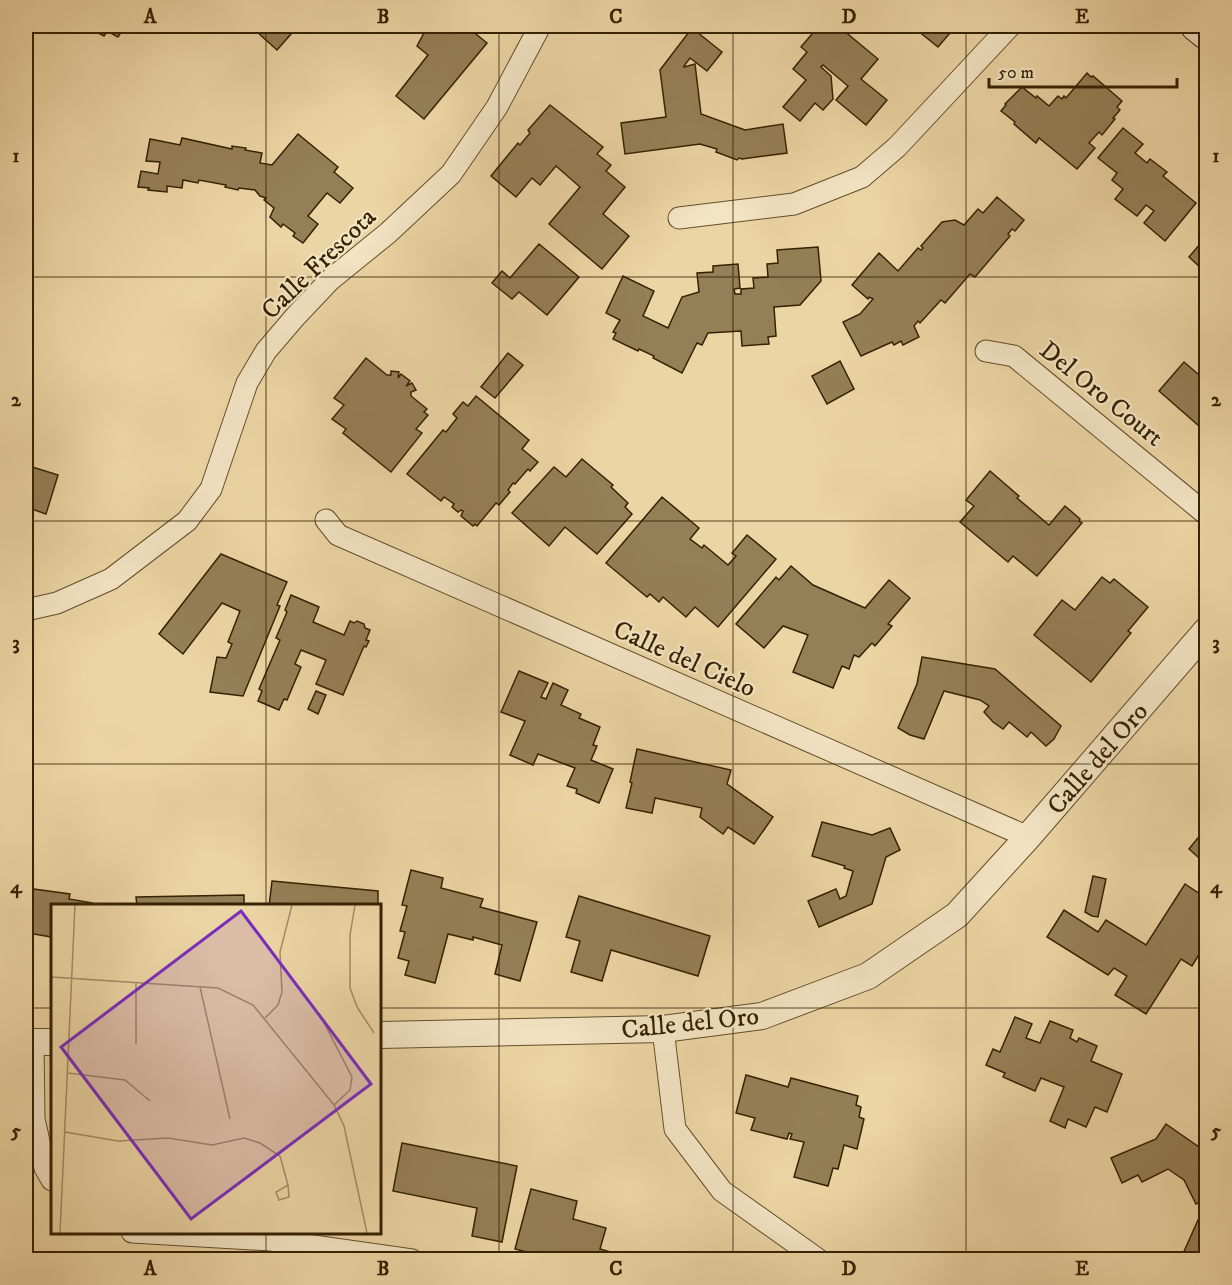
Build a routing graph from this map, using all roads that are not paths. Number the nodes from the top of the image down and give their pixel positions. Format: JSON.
{"nodes":[{"id":1,"x":540,"y":26,"type":"edge"},
{"id":2,"x":1010,"y":26,"type":"edge"},
{"id":3,"x":1196,"y":26,"type":"edge"},
{"id":4,"x":1206,"y":34,"type":"edge"},
{"id":5,"x":679,"y":218,"type":"dead end"},
{"id":6,"x":986,"y":351,"type":"dead end"},
{"id":7,"x":1206,"y":514,"type":"edge"},
{"id":8,"x":326,"y":520,"type":"dead end"},
{"id":9,"x":26,"y":610,"type":"edge"},
{"id":10,"x":1206,"y":631,"type":"edge"},
{"id":11,"x":1028,"y":837,"type":"junction"},
{"id":12,"x":663,"y":1029,"type":"junction"},
{"id":13,"x":381,"y":1035,"type":"edge"},
{"id":14,"x":37,"y":1042,"type":"edge"},
{"id":15,"x":51,"y":1178,"type":"edge"},
{"id":16,"x":152,"y":1234,"type":"edge"},
{"id":17,"x":412,"y":1260,"type":"edge"},
{"id":18,"x":819,"y":1260,"type":"edge"}],
"edges":[{"from":1,"to":9,"type":"street","name":"Calle Frescota"},
{"from":2,"to":5,"type":"street"},
{"from":3,"to":4,"type":"main road"},
{"from":6,"to":7,"type":"street","name":"Del Oro Court"},
{"from":8,"to":11,"type":"street","name":"Calle del Cielo"},
{"from":10,"to":11,"type":"street","name":"Calle del Oro"},
{"from":11,"to":12,"type":"street","name":"Calle del Oro"},
{"from":12,"to":13,"type":"street","name":"Calle del Oro"},
{"from":12,"to":18,"type":"street"},
{"from":14,"to":15,"type":"street"},
{"from":16,"to":17,"type":"street"}]}
